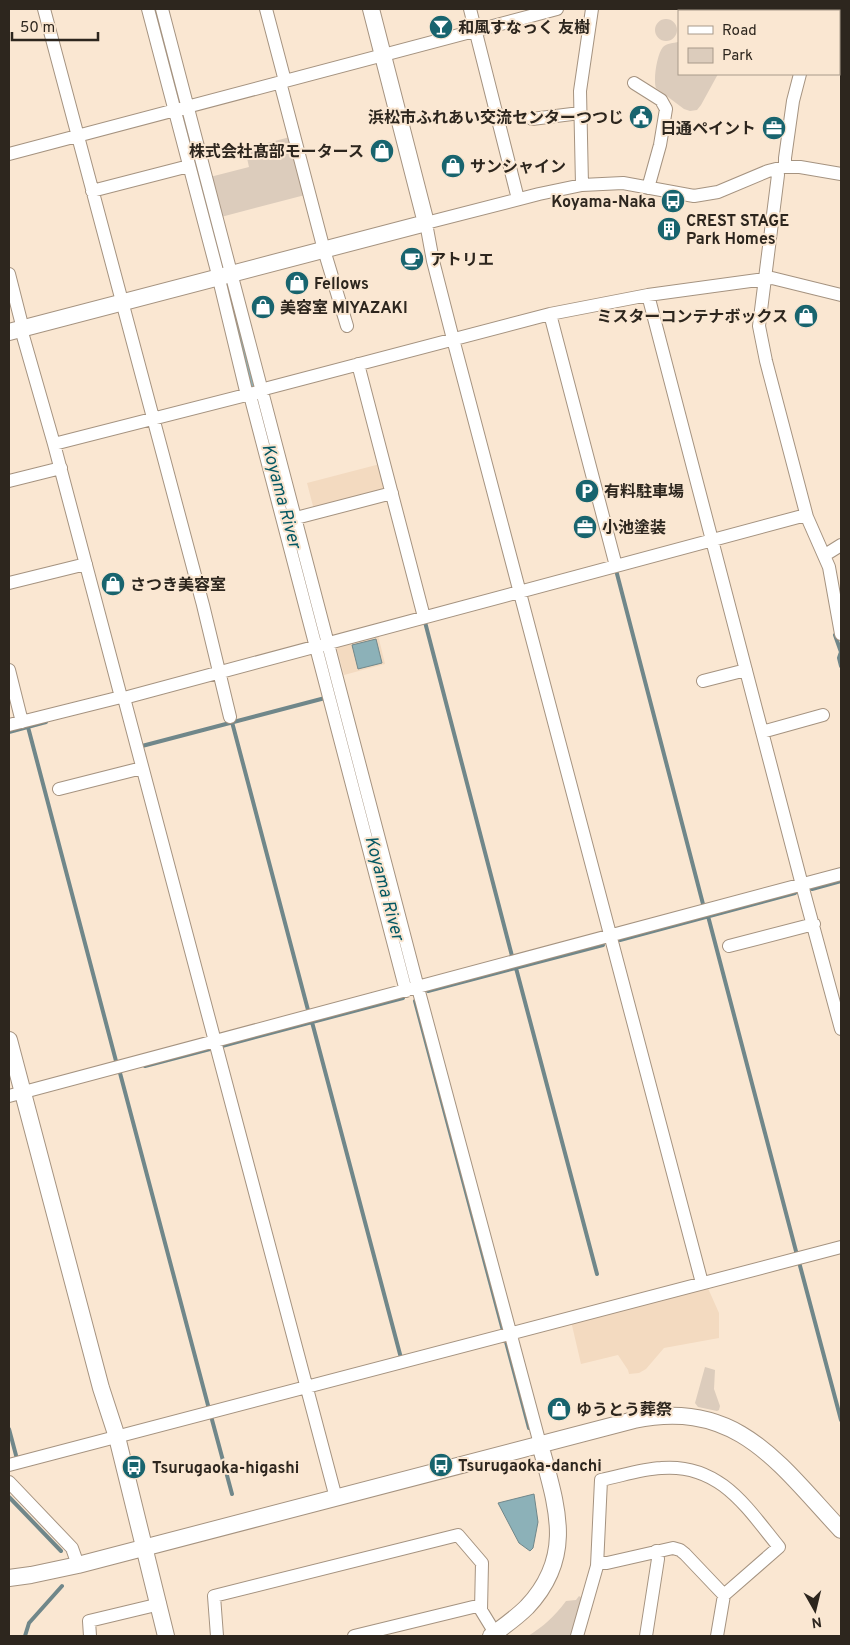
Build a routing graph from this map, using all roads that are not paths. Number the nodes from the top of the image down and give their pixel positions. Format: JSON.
{"nodes":[{"id":1,"x":44,"y":9,"type":"edge"},
{"id":2,"x":148,"y":9,"type":"edge"},
{"id":3,"x":162,"y":9,"type":"edge"},
{"id":4,"x":266,"y":9,"type":"edge"},
{"id":5,"x":371,"y":9,"type":"edge"},
{"id":6,"x":470,"y":9,"type":"edge"},
{"id":7,"x":557,"y":9,"type":"edge"},
{"id":8,"x":592,"y":9,"type":"edge"},
{"id":9,"x":476,"y":30,"type":"junction"},
{"id":10,"x":382,"y":55,"type":"junction"},
{"id":11,"x":800,"y":75,"type":"edge"},
{"id":12,"x":282,"y":81,"type":"junction"},
{"id":13,"x":634,"y":82,"type":"dead end"},
{"id":14,"x":181,"y":109,"type":"junction"},
{"id":15,"x":580,"y":113,"type":"junction"},
{"id":16,"x":532,"y":119,"type":"dead end"},
{"id":17,"x":78,"y":136,"type":"junction"},
{"id":18,"x":9,"y":154,"type":"edge"},
{"id":19,"x":189,"y":166,"type":"junction"},
{"id":20,"x":781,"y":168,"type":"junction"},
{"id":21,"x":841,"y":174,"type":"edge"},
{"id":22,"x":582,"y":185,"type":"junction"},
{"id":23,"x":648,"y":188,"type":"junction"},
{"id":24,"x":92,"y":191,"type":"junction"},
{"id":25,"x":518,"y":199,"type":"junction"},
{"id":26,"x":426,"y":223,"type":"junction"},
{"id":27,"x":324,"y":250,"type":"junction"},
{"id":28,"x":9,"y":274,"type":"edge"},
{"id":29,"x":225,"y":276,"type":"junction"},
{"id":30,"x":765,"y":279,"type":"junction"},
{"id":31,"x":648,"y":295,"type":"junction"},
{"id":32,"x":841,"y":295,"type":"edge"},
{"id":33,"x":122,"y":303,"type":"junction"},
{"id":34,"x":550,"y":314,"type":"junction"},
{"id":35,"x":347,"y":326,"type":"dead end"},
{"id":36,"x":17,"y":330,"type":"edge"},
{"id":37,"x":453,"y":339,"type":"junction"},
{"id":38,"x":358,"y":364,"type":"junction"},
{"id":39,"x":256,"y":393,"type":"junction"},
{"id":40,"x":152,"y":419,"type":"junction"},
{"id":41,"x":54,"y":444,"type":"junction"},
{"id":42,"x":61,"y":468,"type":"junction"},
{"id":43,"x":9,"y":481,"type":"edge"},
{"id":44,"x":392,"y":493,"type":"junction"},
{"id":45,"x":806,"y":515,"type":"junction"},
{"id":46,"x":296,"y":518,"type":"junction"},
{"id":47,"x":712,"y":540,"type":"junction"},
{"id":48,"x":841,"y":545,"type":"edge"},
{"id":49,"x":825,"y":555,"type":"junction"},
{"id":50,"x":86,"y":564,"type":"junction"},
{"id":51,"x":616,"y":566,"type":"junction"},
{"id":52,"x":9,"y":583,"type":"edge"},
{"id":53,"x":520,"y":592,"type":"junction"},
{"id":54,"x":309,"y":599,"type":"junction"},
{"id":55,"x":839,"y":608,"type":"edge"},
{"id":56,"x":424,"y":617,"type":"junction"},
{"id":57,"x":841,"y":634,"type":"edge"},
{"id":58,"x":321,"y":645,"type":"junction"},
{"id":59,"x":9,"y":670,"type":"edge"},
{"id":60,"x":746,"y":670,"type":"junction"},
{"id":61,"x":218,"y":673,"type":"junction"},
{"id":62,"x":703,"y":681,"type":"dead end"},
{"id":63,"x":122,"y":698,"type":"junction"},
{"id":64,"x":824,"y":715,"type":"dead end"},
{"id":65,"x":230,"y":717,"type":"dead end"},
{"id":66,"x":22,"y":722,"type":"junction"},
{"id":67,"x":9,"y":725,"type":"edge"},
{"id":68,"x":762,"y":732,"type":"junction"},
{"id":69,"x":142,"y":768,"type":"junction"},
{"id":70,"x":59,"y":788,"type":"dead end"},
{"id":71,"x":841,"y":874,"type":"edge"},
{"id":72,"x":802,"y":885,"type":"junction"},
{"id":73,"x":814,"y":924,"type":"junction"},
{"id":74,"x":610,"y":936,"type":"junction"},
{"id":75,"x":729,"y":946,"type":"dead end"},
{"id":76,"x":412,"y":989,"type":"junction"},
{"id":77,"x":841,"y":1029,"type":"edge"},
{"id":78,"x":9,"y":1040,"type":"edge"},
{"id":79,"x":214,"y":1042,"type":"junction"},
{"id":80,"x":16,"y":1094,"type":"edge"},
{"id":81,"x":841,"y":1247,"type":"edge"},
{"id":82,"x":702,"y":1283,"type":"junction"},
{"id":83,"x":506,"y":1334,"type":"junction"},
{"id":84,"x":306,"y":1387,"type":"junction"},
{"id":85,"x":117,"y":1437,"type":"junction"},
{"id":86,"x":540,"y":1444,"type":"junction"},
{"id":87,"x":9,"y":1465,"type":"edge"},
{"id":88,"x":9,"y":1482,"type":"edge"},
{"id":89,"x":336,"y":1498,"type":"junction"},
{"id":90,"x":841,"y":1530,"type":"edge"},
{"id":91,"x":145,"y":1547,"type":"junction"},
{"id":92,"x":656,"y":1551,"type":"junction"},
{"id":93,"x":597,"y":1563,"type":"junction"},
{"id":94,"x":78,"y":1565,"type":"junction"},
{"id":95,"x":9,"y":1578,"type":"edge"},
{"id":96,"x":724,"y":1595,"type":"junction"},
{"id":97,"x":160,"y":1604,"type":"junction"},
{"id":98,"x":481,"y":1607,"type":"junction"},
{"id":99,"x":493,"y":1635,"type":"edge"},
{"id":100,"x":90,"y":1636,"type":"edge"},
{"id":101,"x":166,"y":1636,"type":"edge"},
{"id":102,"x":217,"y":1636,"type":"edge"},
{"id":103,"x":355,"y":1636,"type":"edge"},
{"id":104,"x":577,"y":1636,"type":"edge"},
{"id":105,"x":646,"y":1636,"type":"edge"},
{"id":106,"x":717,"y":1636,"type":"edge"}],
"edges":[{"from":1,"to":17,"type":"street"},
{"from":2,"to":14,"type":"street"},
{"from":3,"to":14,"type":"street"},
{"from":4,"to":12,"type":"street"},
{"from":5,"to":10,"type":"street"},
{"from":6,"to":9,"type":"street"},
{"from":7,"to":9,"type":"street"},
{"from":8,"to":15,"type":"street"},
{"from":9,"to":10,"type":"street"},
{"from":9,"to":25,"type":"street"},
{"from":10,"to":12,"type":"street"},
{"from":10,"to":26,"type":"street"},
{"from":11,"to":20,"type":"street"},
{"from":12,"to":14,"type":"street"},
{"from":12,"to":27,"type":"street"},
{"from":13,"to":23,"type":"street"},
{"from":14,"to":17,"type":"street"},
{"from":14,"to":19,"type":"street"},
{"from":14,"to":29,"type":"street"},
{"from":15,"to":16,"type":"street"},
{"from":15,"to":22,"type":"street"},
{"from":17,"to":18,"type":"street"},
{"from":17,"to":24,"type":"street"},
{"from":19,"to":24,"type":"street"},
{"from":19,"to":29,"type":"street"},
{"from":20,"to":21,"type":"street"},
{"from":20,"to":23,"type":"street"},
{"from":20,"to":30,"type":"street"},
{"from":22,"to":23,"type":"street"},
{"from":22,"to":25,"type":"street"},
{"from":24,"to":33,"type":"street"},
{"from":25,"to":26,"type":"street"},
{"from":26,"to":27,"type":"street"},
{"from":26,"to":37,"type":"street"},
{"from":27,"to":29,"type":"street"},
{"from":27,"to":35,"type":"street"},
{"from":28,"to":36,"type":"street"},
{"from":29,"to":33,"type":"street"},
{"from":29,"to":39,"type":"street"},
{"from":30,"to":31,"type":"street"},
{"from":30,"to":32,"type":"street"},
{"from":30,"to":45,"type":"street"},
{"from":31,"to":34,"type":"street"},
{"from":31,"to":47,"type":"street"},
{"from":33,"to":36,"type":"street"},
{"from":33,"to":40,"type":"street"},
{"from":34,"to":37,"type":"street"},
{"from":34,"to":51,"type":"street"},
{"from":36,"to":41,"type":"street"},
{"from":37,"to":38,"type":"street"},
{"from":37,"to":53,"type":"street"},
{"from":38,"to":39,"type":"street"},
{"from":38,"to":44,"type":"street"},
{"from":39,"to":40,"type":"street"},
{"from":39,"to":46,"type":"street"},
{"from":39,"to":54,"type":"street"},
{"from":40,"to":41,"type":"street"},
{"from":40,"to":61,"type":"street"},
{"from":41,"to":42,"type":"street"},
{"from":42,"to":43,"type":"street"},
{"from":42,"to":50,"type":"street"},
{"from":44,"to":46,"type":"street"},
{"from":44,"to":56,"type":"street"},
{"from":45,"to":47,"type":"street"},
{"from":45,"to":49,"type":"street"},
{"from":46,"to":54,"type":"street"},
{"from":47,"to":51,"type":"street"},
{"from":47,"to":60,"type":"street"},
{"from":48,"to":49,"type":"street"},
{"from":49,"to":55,"type":"street"},
{"from":50,"to":52,"type":"street"},
{"from":50,"to":63,"type":"street"},
{"from":51,"to":53,"type":"street"},
{"from":53,"to":56,"type":"street"},
{"from":53,"to":74,"type":"street"},
{"from":54,"to":58,"type":"street"},
{"from":55,"to":57,"type":"street"},
{"from":56,"to":58,"type":"street"},
{"from":58,"to":61,"type":"street"},
{"from":58,"to":76,"type":"street"},
{"from":59,"to":66,"type":"street"},
{"from":60,"to":62,"type":"street"},
{"from":60,"to":68,"type":"street"},
{"from":61,"to":63,"type":"street"},
{"from":61,"to":65,"type":"street"},
{"from":63,"to":66,"type":"street"},
{"from":63,"to":69,"type":"street"},
{"from":64,"to":68,"type":"street"},
{"from":66,"to":67,"type":"street"},
{"from":68,"to":72,"type":"street"},
{"from":69,"to":70,"type":"street"},
{"from":69,"to":79,"type":"street"},
{"from":71,"to":72,"type":"street"},
{"from":72,"to":73,"type":"street"},
{"from":72,"to":74,"type":"street"},
{"from":73,"to":75,"type":"street"},
{"from":73,"to":77,"type":"street"},
{"from":74,"to":76,"type":"street"},
{"from":74,"to":82,"type":"street"},
{"from":76,"to":79,"type":"street"},
{"from":76,"to":83,"type":"street"},
{"from":78,"to":80,"type":"street"},
{"from":79,"to":80,"type":"street"},
{"from":79,"to":84,"type":"street"},
{"from":80,"to":85,"type":"street"},
{"from":81,"to":82,"type":"street"},
{"from":82,"to":83,"type":"street"},
{"from":83,"to":84,"type":"street"},
{"from":83,"to":86,"type":"street"},
{"from":84,"to":85,"type":"street"},
{"from":84,"to":89,"type":"street"},
{"from":85,"to":87,"type":"street"},
{"from":85,"to":91,"type":"street"},
{"from":86,"to":89,"type":"street"},
{"from":86,"to":90,"type":"street"},
{"from":86,"to":99,"type":"street"},
{"from":88,"to":94,"type":"street"},
{"from":89,"to":91,"type":"street"},
{"from":91,"to":94,"type":"street"},
{"from":91,"to":97,"type":"street"},
{"from":92,"to":93,"type":"street"},
{"from":92,"to":96,"type":"street"},
{"from":92,"to":105,"type":"street"},
{"from":93,"to":96,"type":"street"},
{"from":93,"to":104,"type":"street"},
{"from":94,"to":95,"type":"street"},
{"from":96,"to":106,"type":"street"},
{"from":97,"to":100,"type":"street"},
{"from":97,"to":101,"type":"street"},
{"from":98,"to":99,"type":"street"},
{"from":98,"to":102,"type":"street"},
{"from":98,"to":103,"type":"street"}]}
